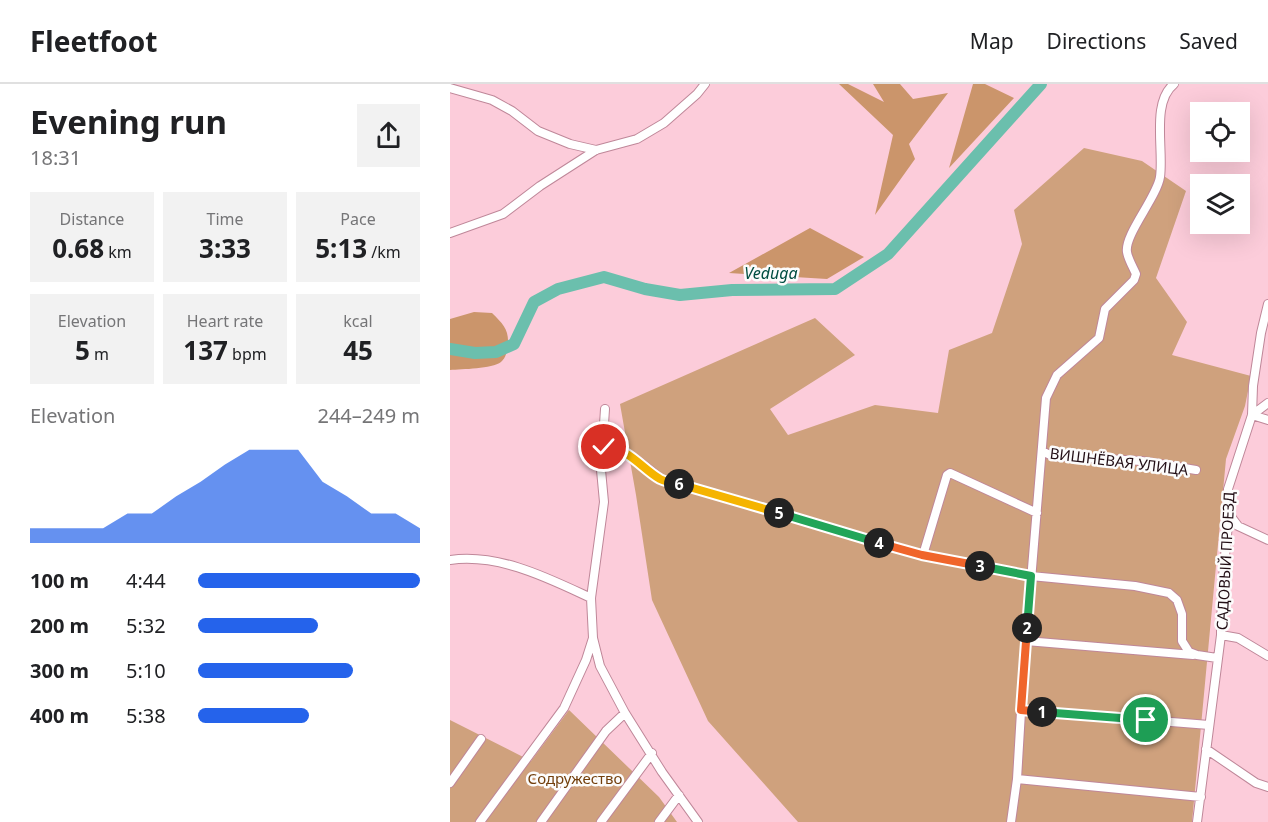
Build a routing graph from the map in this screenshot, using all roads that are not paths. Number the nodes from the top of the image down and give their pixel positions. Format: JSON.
{"nodes":[{"id":1,"x":705,"y":84,"type":"edge"},
{"id":2,"x":1174,"y":84,"type":"edge"},
{"id":3,"x":450,"y":88,"type":"edge"},
{"id":4,"x":596,"y":150,"type":"junction"},
{"id":5,"x":450,"y":232,"type":"edge"},
{"id":6,"x":1268,"y":304,"type":"edge"},
{"id":7,"x":1268,"y":403,"type":"edge"},
{"id":8,"x":605,"y":409,"type":"dead end"},
{"id":9,"x":1251,"y":415,"type":"junction"},
{"id":10,"x":1268,"y":420,"type":"edge"},
{"id":11,"x":604,"y":447,"type":"junction"},
{"id":12,"x":1042,"y":451,"type":"junction"},
{"id":13,"x":1196,"y":470,"type":"dead end"},
{"id":14,"x":1037,"y":513,"type":"junction"},
{"id":15,"x":1229,"y":514,"type":"junction"},
{"id":16,"x":1268,"y":540,"type":"edge"},
{"id":17,"x":922,"y":555,"type":"junction"},
{"id":18,"x":450,"y":560,"type":"edge"},
{"id":19,"x":1031,"y":576,"type":"junction"},
{"id":20,"x":591,"y":598,"type":"junction"},
{"id":21,"x":1221,"y":635,"type":"junction"},
{"id":22,"x":593,"y":638,"type":"junction"},
{"id":23,"x":1026,"y":641,"type":"junction"},
{"id":24,"x":1197,"y":655,"type":"junction"},
{"id":25,"x":1268,"y":656,"type":"edge"},
{"id":26,"x":1217,"y":658,"type":"junction"},
{"id":27,"x":1021,"y":710,"type":"junction"},
{"id":28,"x":625,"y":712,"type":"junction"},
{"id":29,"x":1209,"y":725,"type":"junction"},
{"id":30,"x":482,"y":739,"type":"dead end"},
{"id":31,"x":1206,"y":749,"type":"junction"},
{"id":32,"x":652,"y":753,"type":"junction"},
{"id":33,"x":1017,"y":779,"type":"junction"},
{"id":34,"x":450,"y":783,"type":"edge"},
{"id":35,"x":1268,"y":787,"type":"edge"},
{"id":36,"x":679,"y":795,"type":"junction"},
{"id":37,"x":1201,"y":797,"type":"junction"},
{"id":38,"x":480,"y":822,"type":"edge"},
{"id":39,"x":541,"y":822,"type":"edge"},
{"id":40,"x":601,"y":822,"type":"edge"},
{"id":41,"x":659,"y":822,"type":"edge"},
{"id":42,"x":698,"y":822,"type":"edge"},
{"id":43,"x":1011,"y":822,"type":"edge"},
{"id":44,"x":1197,"y":822,"type":"edge"}],
"edges":[{"from":1,"to":4,"type":"street"},
{"from":2,"to":12,"type":"street"},
{"from":3,"to":4,"type":"street"},
{"from":4,"to":5,"type":"street"},
{"from":6,"to":9,"type":"street","name":"САДОВЫЙ ПРОЕЗД"},
{"from":7,"to":9,"type":"street"},
{"from":8,"to":11,"type":"street"},
{"from":9,"to":10,"type":"street"},
{"from":9,"to":15,"type":"street","name":"САДОВЫЙ ПРОЕЗД"},
{"from":11,"to":17,"type":"street"},
{"from":11,"to":20,"type":"street"},
{"from":12,"to":13,"type":"street","name":"ВИШНЁВАЯ УЛИЦА"},
{"from":12,"to":14,"type":"street"},
{"from":14,"to":17,"type":"street"},
{"from":14,"to":19,"type":"street"},
{"from":15,"to":16,"type":"street"},
{"from":15,"to":21,"type":"street","name":"САДОВЫЙ ПРОЕЗД"},
{"from":17,"to":19,"type":"street"},
{"from":18,"to":20,"type":"street"},
{"from":19,"to":23,"type":"street"},
{"from":19,"to":24,"type":"street"},
{"from":20,"to":22,"type":"street"},
{"from":21,"to":25,"type":"street"},
{"from":21,"to":26,"type":"street","name":"САДОВЫЙ ПРОЕЗД"},
{"from":22,"to":28,"type":"street"},
{"from":22,"to":38,"type":"street"},
{"from":23,"to":24,"type":"street"},
{"from":23,"to":27,"type":"street"},
{"from":24,"to":26,"type":"street"},
{"from":26,"to":29,"type":"street","name":"САДОВЫЙ ПРОЕЗД"},
{"from":27,"to":29,"type":"street"},
{"from":27,"to":33,"type":"street"},
{"from":28,"to":32,"type":"street"},
{"from":28,"to":39,"type":"street"},
{"from":29,"to":31,"type":"street","name":"САДОВЫЙ ПРОЕЗД"},
{"from":30,"to":34,"type":"street"},
{"from":31,"to":35,"type":"street"},
{"from":31,"to":37,"type":"street","name":"САДОВЫЙ ПРОЕЗД"},
{"from":32,"to":36,"type":"street"},
{"from":32,"to":40,"type":"street"},
{"from":33,"to":37,"type":"street"},
{"from":33,"to":43,"type":"street"},
{"from":36,"to":41,"type":"street"},
{"from":36,"to":42,"type":"street"},
{"from":37,"to":44,"type":"street","name":"САДОВЫЙ ПРОЕЗД"}]}
